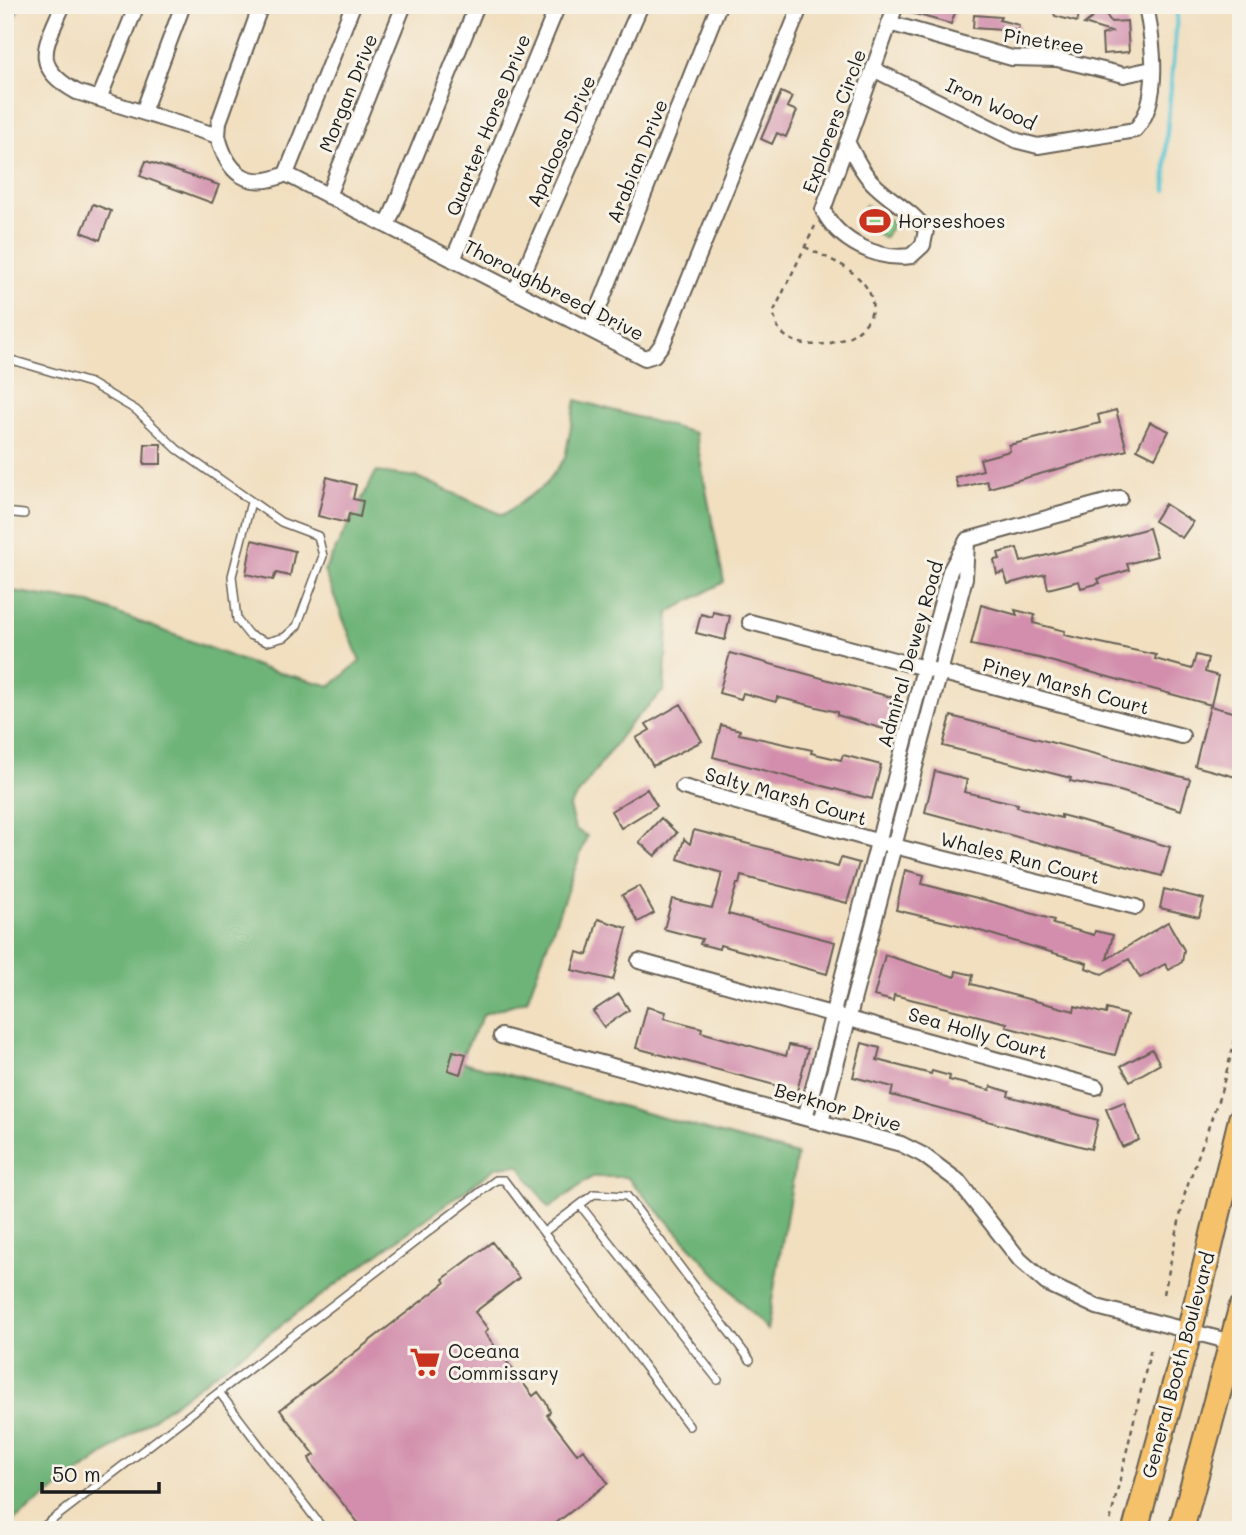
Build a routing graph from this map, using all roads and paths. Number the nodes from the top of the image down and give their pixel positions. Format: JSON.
{"nodes":[{"id":1,"x":63,"y":5,"type":"edge"},
{"id":2,"x":137,"y":5,"type":"edge"},
{"id":3,"x":183,"y":5,"type":"edge"},
{"id":4,"x":261,"y":5,"type":"edge"},
{"id":5,"x":353,"y":5,"type":"edge"},
{"id":6,"x":404,"y":5,"type":"edge"},
{"id":7,"x":477,"y":5,"type":"edge"},
{"id":8,"x":558,"y":5,"type":"edge"},
{"id":9,"x":641,"y":5,"type":"edge"},
{"id":10,"x":719,"y":5,"type":"edge"},
{"id":11,"x":801,"y":5,"type":"edge"},
{"id":12,"x":896,"y":5,"type":"edge"},
{"id":13,"x":1146,"y":5,"type":"edge"},
{"id":14,"x":889,"y":23,"type":"junction"},
{"id":15,"x":873,"y":69,"type":"junction"},
{"id":16,"x":1152,"y":69,"type":"junction"},
{"id":17,"x":99,"y":99,"type":"junction"},
{"id":18,"x":143,"y":113,"type":"junction"},
{"id":19,"x":218,"y":136,"type":"junction"},
{"id":20,"x":847,"y":142,"type":"junction"},
{"id":21,"x":286,"y":174,"type":"junction"},
{"id":22,"x":328,"y":196,"type":"junction"},
{"id":23,"x":822,"y":211,"type":"junction"},
{"id":24,"x":387,"y":226,"type":"junction"},
{"id":25,"x":805,"y":247,"type":"junction"},
{"id":26,"x":453,"y":260,"type":"junction"},
{"id":27,"x":515,"y":292,"type":"junction"},
{"id":28,"x":590,"y":330,"type":"junction"},
{"id":29,"x":5,"y":358,"type":"edge"},
{"id":30,"x":1120,"y":498,"type":"dead end"},
{"id":31,"x":251,"y":502,"type":"junction"},
{"id":32,"x":5,"y":512,"type":"edge"},
{"id":33,"x":24,"y":514,"type":"dead end"},
{"id":34,"x":967,"y":540,"type":"junction"},
{"id":35,"x":750,"y":622,"type":"dead end"},
{"id":36,"x":924,"y":668,"type":"junction"},
{"id":37,"x":940,"y":672,"type":"junction"},
{"id":38,"x":1182,"y":736,"type":"dead end"},
{"id":39,"x":683,"y":787,"type":"dead end"},
{"id":40,"x":878,"y":842,"type":"junction"},
{"id":41,"x":894,"y":846,"type":"junction"},
{"id":42,"x":1136,"y":907,"type":"dead end"},
{"id":43,"x":639,"y":961,"type":"dead end"},
{"id":44,"x":833,"y":1013,"type":"junction"},
{"id":45,"x":849,"y":1017,"type":"junction"},
{"id":46,"x":1241,"y":1018,"type":"edge"},
{"id":47,"x":501,"y":1036,"type":"dead end"},
{"id":48,"x":1096,"y":1087,"type":"dead end"},
{"id":49,"x":805,"y":1118,"type":"junction"},
{"id":50,"x":1241,"y":1119,"type":"edge"},
{"id":51,"x":821,"y":1122,"type":"junction"},
{"id":52,"x":580,"y":1205,"type":"junction"},
{"id":53,"x":544,"y":1232,"type":"junction"},
{"id":54,"x":1164,"y":1294,"type":"dead end"},
{"id":55,"x":1241,"y":1309,"type":"edge"},
{"id":56,"x":1190,"y":1329,"type":"junction"},
{"id":57,"x":1237,"y":1343,"type":"edge"},
{"id":58,"x":1150,"y":1348,"type":"dead end"},
{"id":59,"x":750,"y":1360,"type":"dead end"},
{"id":60,"x":718,"y":1380,"type":"dead end"},
{"id":61,"x":219,"y":1392,"type":"junction"},
{"id":62,"x":689,"y":1426,"type":"dead end"},
{"id":63,"x":39,"y":1530,"type":"edge"},
{"id":64,"x":324,"y":1530,"type":"edge"},
{"id":65,"x":1108,"y":1530,"type":"edge"},
{"id":66,"x":1135,"y":1530,"type":"edge"},
{"id":67,"x":1181,"y":1530,"type":"edge"}],
"edges":[{"from":1,"to":17,"type":"street"},
{"from":2,"to":17,"type":"street"},
{"from":3,"to":18,"type":"street"},
{"from":4,"to":19,"type":"street"},
{"from":5,"to":21,"type":"street"},
{"from":6,"to":22,"type":"street","name":"Morgan Drive"},
{"from":7,"to":24,"type":"street"},
{"from":8,"to":26,"type":"street","name":"Quarter Horse Drive"},
{"from":9,"to":27,"type":"street","name":"Apaloosa Drive"},
{"from":10,"to":28,"type":"street","name":"Arabian Drive"},
{"from":11,"to":28,"type":"street","name":"Thoroughbreed Drive"},
{"from":12,"to":14,"type":"street","name":"Explorers Circle"},
{"from":13,"to":16,"type":"street","name":"Iron Wood"},
{"from":14,"to":15,"type":"street","name":"Explorers Circle"},
{"from":14,"to":16,"type":"street","name":"Pinetree"},
{"from":15,"to":16,"type":"street","name":"Iron Wood"},
{"from":15,"to":20,"type":"street","name":"Explorers Circle"},
{"from":17,"to":18,"type":"street"},
{"from":18,"to":19,"type":"street"},
{"from":19,"to":21,"type":"street"},
{"from":20,"to":23,"type":"street","name":"Explorers Circle"},
{"from":20,"to":23,"type":"street"},
{"from":21,"to":22,"type":"street","name":"Thoroughbreed Drive"},
{"from":22,"to":24,"type":"street","name":"Thoroughbreed Drive"},
{"from":23,"to":25,"type":"path"},
{"from":24,"to":26,"type":"street","name":"Thoroughbreed Drive"},
{"from":25,"to":25,"type":"path"},
{"from":26,"to":27,"type":"street","name":"Thoroughbreed Drive"},
{"from":27,"to":28,"type":"street","name":"Thoroughbreed Drive"},
{"from":29,"to":31,"type":"lane"},
{"from":30,"to":34,"type":"street"},
{"from":31,"to":31,"type":"lane"},
{"from":32,"to":33,"type":"lane"},
{"from":34,"to":36,"type":"street","name":"Admiral Dewey Road"},
{"from":34,"to":37,"type":"street","name":"Admiral Dewey Road"},
{"from":35,"to":36,"type":"street","name":"Piney Marsh Court"},
{"from":36,"to":37,"type":"street","name":"Piney Marsh Court"},
{"from":36,"to":40,"type":"street","name":"Admiral Dewey Road"},
{"from":37,"to":38,"type":"street","name":"Piney Marsh Court"},
{"from":37,"to":41,"type":"street","name":"Admiral Dewey Road"},
{"from":39,"to":40,"type":"street","name":"Salty Marsh Court"},
{"from":40,"to":41,"type":"street","name":"Salty Marsh Court"},
{"from":40,"to":44,"type":"street","name":"Admiral Dewey Road"},
{"from":41,"to":42,"type":"street","name":"Whales Run Court"},
{"from":41,"to":45,"type":"street","name":"Admiral Dewey Road"},
{"from":43,"to":44,"type":"street","name":"Sea Holly Court"},
{"from":44,"to":45,"type":"street","name":"Sea Holly Court"},
{"from":44,"to":49,"type":"street","name":"Admiral Dewey Road"},
{"from":45,"to":48,"type":"street","name":"Sea Holly Court"},
{"from":45,"to":51,"type":"street","name":"Admiral Dewey Road"},
{"from":46,"to":54,"type":"path"},
{"from":47,"to":49,"type":"street","name":"Berknor Drive"},
{"from":49,"to":51,"type":"street","name":"Berknor Drive"},
{"from":50,"to":56,"type":"highway","name":"General Booth Boulevard"},
{"from":51,"to":56,"type":"street","name":"Berknor Drive"},
{"from":52,"to":53,"type":"lane"},
{"from":52,"to":59,"type":"lane"},
{"from":52,"to":60,"type":"lane"},
{"from":53,"to":61,"type":"lane"},
{"from":53,"to":62,"type":"lane"},
{"from":55,"to":57,"type":"highway"},
{"from":56,"to":57,"type":"street","name":"Berknor Drive"},
{"from":56,"to":66,"type":"highway","name":"General Booth Boulevard"},
{"from":57,"to":67,"type":"highway"},
{"from":58,"to":65,"type":"path"},
{"from":61,"to":63,"type":"lane"},
{"from":61,"to":64,"type":"lane"}]}
